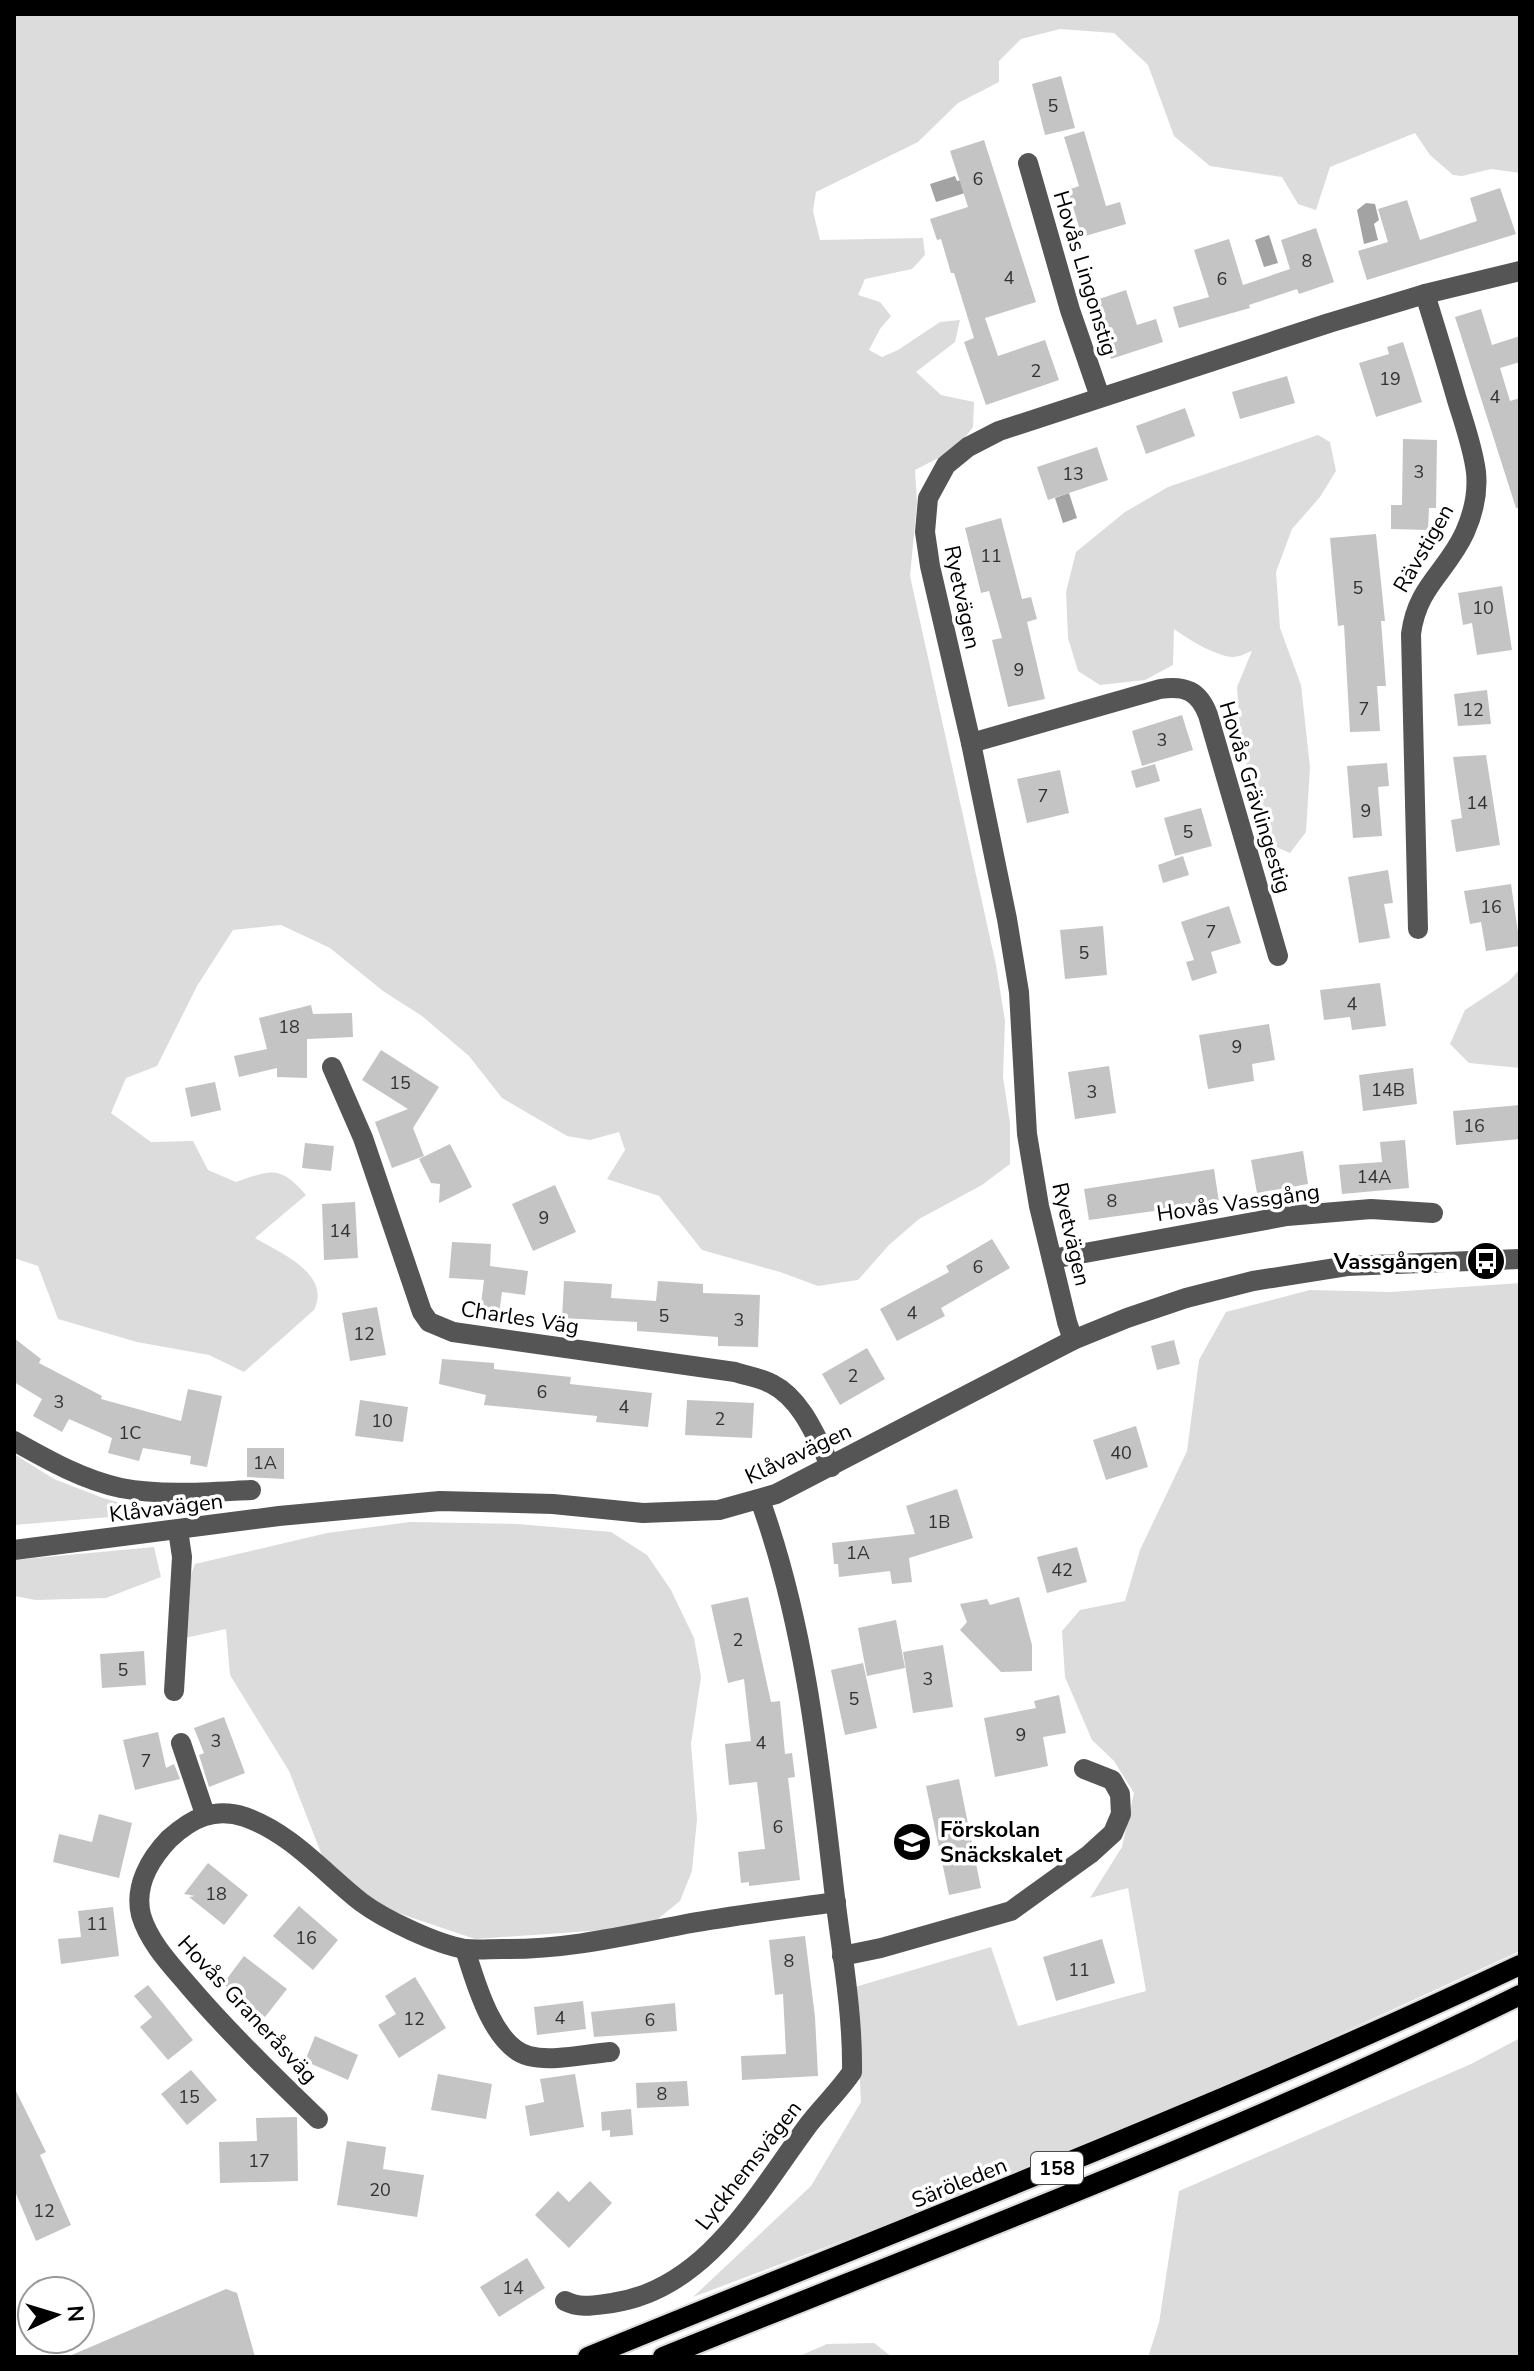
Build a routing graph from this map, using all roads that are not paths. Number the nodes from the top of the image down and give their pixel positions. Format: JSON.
{"nodes":[{"id":1,"x":1028,"y":163,"type":"dead end"},
{"id":2,"x":1520,"y":271,"type":"edge"},
{"id":3,"x":1425,"y":294,"type":"junction"},
{"id":4,"x":1100,"y":397,"type":"junction"},
{"id":5,"x":971,"y":743,"type":"junction"},
{"id":6,"x":1418,"y":929,"type":"dead end"},
{"id":7,"x":1278,"y":956,"type":"dead end"},
{"id":8,"x":332,"y":1067,"type":"dead end"},
{"id":9,"x":1433,"y":1213,"type":"dead end"},
{"id":10,"x":1052,"y":1259,"type":"junction"},
{"id":11,"x":1520,"y":1259,"type":"edge"},
{"id":12,"x":1073,"y":1340,"type":"junction"},
{"id":13,"x":14,"y":1441,"type":"edge"},
{"id":14,"x":831,"y":1467,"type":"junction"},
{"id":15,"x":251,"y":1490,"type":"dead end"},
{"id":16,"x":760,"y":1500,"type":"junction"},
{"id":17,"x":178,"y":1530,"type":"junction"},
{"id":18,"x":14,"y":1550,"type":"edge"},
{"id":19,"x":174,"y":1691,"type":"dead end"},
{"id":20,"x":181,"y":1743,"type":"dead end"},
{"id":21,"x":1084,"y":1769,"type":"dead end"},
{"id":22,"x":205,"y":1814,"type":"junction"},
{"id":23,"x":836,"y":1902,"type":"junction"},
{"id":24,"x":465,"y":1949,"type":"junction"},
{"id":25,"x":842,"y":1956,"type":"junction"},
{"id":26,"x":1520,"y":1965,"type":"edge"},
{"id":27,"x":1520,"y":1995,"type":"edge"},
{"id":28,"x":610,"y":2052,"type":"dead end"},
{"id":29,"x":318,"y":2119,"type":"dead end"},
{"id":30,"x":565,"y":2301,"type":"dead end"},
{"id":31,"x":588,"y":2357,"type":"edge"},
{"id":32,"x":663,"y":2357,"type":"edge"}],
"edges":[{"from":1,"to":4,"type":"street","name":"Hovås Lingonstig"},
{"from":2,"to":3,"type":"street","name":"Ryetvägen"},
{"from":3,"to":4,"type":"street","name":"Ryetvägen"},
{"from":3,"to":6,"type":"street","name":"Rävstigen"},
{"from":4,"to":5,"type":"street","name":"Ryetvägen"},
{"from":5,"to":7,"type":"street","name":"Hovås Grävlingestig"},
{"from":5,"to":10,"type":"street","name":"Ryetvägen"},
{"from":8,"to":14,"type":"street","name":"Charles Väg"},
{"from":9,"to":10,"type":"street","name":"Hovås Vassgång"},
{"from":10,"to":12,"type":"street","name":"Ryetvägen"},
{"from":11,"to":12,"type":"street","name":"Klåvavägen"},
{"from":12,"to":14,"type":"street","name":"Klåvavägen"},
{"from":13,"to":15,"type":"street"},
{"from":14,"to":16,"type":"street","name":"Klåvavägen"},
{"from":16,"to":17,"type":"street","name":"Klåvavägen"},
{"from":16,"to":23,"type":"street","name":"Lyckhemsvägen"},
{"from":17,"to":18,"type":"street","name":"Klåvavägen"},
{"from":17,"to":19,"type":"street"},
{"from":20,"to":22,"type":"street"},
{"from":21,"to":25,"type":"street"},
{"from":22,"to":24,"type":"street"},
{"from":22,"to":29,"type":"street","name":"Hovås Graneråsväg"},
{"from":23,"to":24,"type":"street"},
{"from":23,"to":25,"type":"street","name":"Lyckhemsvägen"},
{"from":24,"to":28,"type":"street"},
{"from":25,"to":30,"type":"street","name":"Lyckhemsvägen"},
{"from":26,"to":31,"type":"main road","name":"Säröleden","number":"158"},
{"from":27,"to":32,"type":"main road","number":"158"}]}
